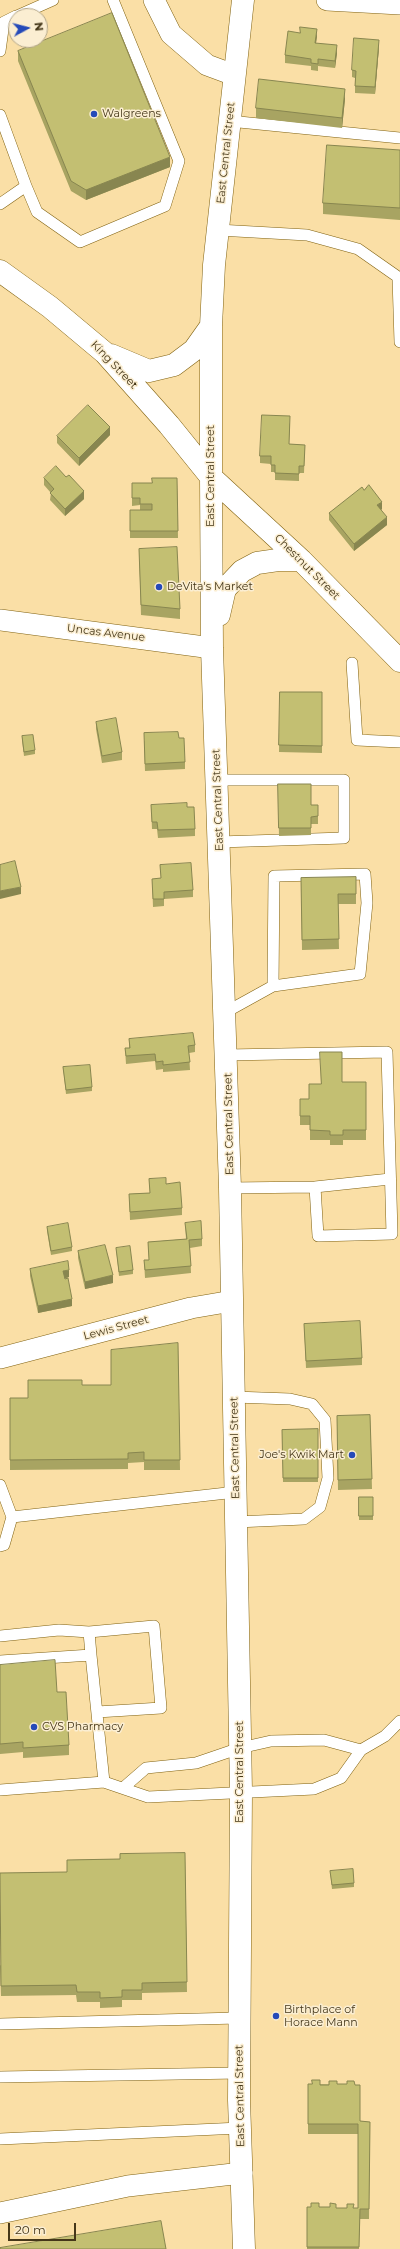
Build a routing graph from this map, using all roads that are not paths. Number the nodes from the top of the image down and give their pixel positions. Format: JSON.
{"nodes":[{"id":1,"x":53,"y":0,"type":"edge"},
{"id":2,"x":113,"y":0,"type":"edge"},
{"id":3,"x":154,"y":0,"type":"edge"},
{"id":4,"x":243,"y":0,"type":"edge"},
{"id":5,"x":327,"y":0,"type":"edge"},
{"id":6,"x":362,"y":1,"type":"edge"},
{"id":7,"x":400,"y":4,"type":"edge"},
{"id":8,"x":35,"y":8,"type":"edge"},
{"id":9,"x":8,"y":20,"type":"edge"},
{"id":10,"x":0,"y":51,"type":"edge"},
{"id":11,"x":234,"y":75,"type":"junction"},
{"id":12,"x":0,"y":115,"type":"edge"},
{"id":13,"x":229,"y":121,"type":"junction"},
{"id":14,"x":400,"y":138,"type":"edge"},
{"id":15,"x":26,"y":186,"type":"junction"},
{"id":16,"x":0,"y":204,"type":"edge"},
{"id":17,"x":218,"y":230,"type":"junction"},
{"id":18,"x":0,"y":271,"type":"edge"},
{"id":19,"x":211,"y":326,"type":"junction"},
{"id":20,"x":400,"y":342,"type":"edge"},
{"id":21,"x":105,"y":353,"type":"junction"},
{"id":22,"x":211,"y":477,"type":"junction"},
{"id":23,"x":301,"y":560,"type":"junction"},
{"id":24,"x":0,"y":620,"type":"edge"},
{"id":25,"x":212,"y":648,"type":"junction"},
{"id":26,"x":399,"y":658,"type":"edge"},
{"id":27,"x":352,"y":663,"type":"dead end"},
{"id":28,"x":400,"y":742,"type":"edge"},
{"id":29,"x":217,"y":780,"type":"junction"},
{"id":30,"x":219,"y":842,"type":"junction"},
{"id":31,"x":273,"y":986,"type":"junction"},
{"id":32,"x":226,"y":1012,"type":"junction"},
{"id":33,"x":227,"y":1055,"type":"junction"},
{"id":34,"x":390,"y":1179,"type":"junction"},
{"id":35,"x":315,"y":1187,"type":"junction"},
{"id":36,"x":230,"y":1188,"type":"junction"},
{"id":37,"x":232,"y":1301,"type":"junction"},
{"id":38,"x":0,"y":1358,"type":"edge"},
{"id":39,"x":234,"y":1397,"type":"junction"},
{"id":40,"x":0,"y":1485,"type":"edge"},
{"id":41,"x":236,"y":1492,"type":"junction"},
{"id":42,"x":12,"y":1517,"type":"junction"},
{"id":43,"x":236,"y":1522,"type":"junction"},
{"id":44,"x":0,"y":1546,"type":"edge"},
{"id":45,"x":89,"y":1632,"type":"junction"},
{"id":46,"x":0,"y":1636,"type":"edge"},
{"id":47,"x":91,"y":1655,"type":"junction"},
{"id":48,"x":0,"y":1661,"type":"edge"},
{"id":49,"x":97,"y":1712,"type":"junction"},
{"id":50,"x":400,"y":1721,"type":"edge"},
{"id":51,"x":240,"y":1748,"type":"junction"},
{"id":52,"x":361,"y":1750,"type":"junction"},
{"id":53,"x":104,"y":1782,"type":"junction"},
{"id":54,"x":123,"y":1788,"type":"junction"},
{"id":55,"x":0,"y":1790,"type":"edge"},
{"id":56,"x":240,"y":1792,"type":"junction"},
{"id":57,"x":238,"y":2018,"type":"junction"},
{"id":58,"x":0,"y":2024,"type":"edge"},
{"id":59,"x":239,"y":2073,"type":"junction"},
{"id":60,"x":0,"y":2077,"type":"edge"},
{"id":61,"x":240,"y":2128,"type":"junction"},
{"id":62,"x":0,"y":2138,"type":"edge"},
{"id":63,"x":242,"y":2173,"type":"junction"},
{"id":64,"x":0,"y":2213,"type":"edge"},
{"id":65,"x":244,"y":2249,"type":"edge"}],
"edges":[{"from":1,"to":8,"type":"lane"},
{"from":2,"to":15,"type":"lane"},
{"from":3,"to":11,"type":"street"},
{"from":4,"to":11,"type":"main road","name":"East Central Street"},
{"from":5,"to":6,"type":"street"},
{"from":6,"to":7,"type":"street"},
{"from":9,"to":10,"type":"lane"},
{"from":11,"to":13,"type":"main road","name":"East Central Street"},
{"from":12,"to":15,"type":"lane"},
{"from":13,"to":14,"type":"lane"},
{"from":13,"to":17,"type":"main road","name":"East Central Street"},
{"from":15,"to":16,"type":"lane"},
{"from":17,"to":19,"type":"main road","name":"East Central Street"},
{"from":17,"to":20,"type":"lane"},
{"from":18,"to":21,"type":"main road","name":"King Street"},
{"from":19,"to":21,"type":"main road"},
{"from":19,"to":22,"type":"main road","name":"East Central Street"},
{"from":21,"to":22,"type":"main road","name":"King Street"},
{"from":22,"to":23,"type":"main road","name":"Chestnut Street"},
{"from":22,"to":25,"type":"main road","name":"East Central Street"},
{"from":23,"to":25,"type":"main road"},
{"from":23,"to":26,"type":"main road","name":"Chestnut Street"},
{"from":24,"to":25,"type":"street","name":"Uncas Avenue"},
{"from":25,"to":29,"type":"main road","name":"East Central Street"},
{"from":27,"to":28,"type":"lane"},
{"from":29,"to":30,"type":"main road","name":"East Central Street"},
{"from":29,"to":30,"type":"lane"},
{"from":30,"to":32,"type":"main road","name":"East Central Street"},
{"from":31,"to":31,"type":"lane"},
{"from":31,"to":32,"type":"lane"},
{"from":32,"to":33,"type":"main road","name":"East Central Street"},
{"from":33,"to":34,"type":"lane"},
{"from":33,"to":36,"type":"main road","name":"East Central Street"},
{"from":34,"to":35,"type":"lane"},
{"from":34,"to":35,"type":"lane"},
{"from":35,"to":36,"type":"lane"},
{"from":36,"to":37,"type":"main road","name":"East Central Street"},
{"from":37,"to":38,"type":"street","name":"Lewis Street"},
{"from":37,"to":39,"type":"main road","name":"East Central Street"},
{"from":39,"to":41,"type":"main road","name":"East Central Street"},
{"from":39,"to":43,"type":"lane"},
{"from":40,"to":42,"type":"lane"},
{"from":41,"to":42,"type":"lane"},
{"from":41,"to":43,"type":"main road","name":"East Central Street"},
{"from":42,"to":44,"type":"lane"},
{"from":43,"to":51,"type":"main road","name":"East Central Street"},
{"from":45,"to":46,"type":"lane"},
{"from":45,"to":47,"type":"lane"},
{"from":45,"to":49,"type":"lane"},
{"from":47,"to":48,"type":"lane"},
{"from":47,"to":49,"type":"lane"},
{"from":49,"to":53,"type":"lane"},
{"from":50,"to":52,"type":"lane"},
{"from":51,"to":52,"type":"lane"},
{"from":51,"to":54,"type":"lane"},
{"from":51,"to":56,"type":"main road","name":"East Central Street"},
{"from":52,"to":56,"type":"lane"},
{"from":53,"to":54,"type":"lane"},
{"from":53,"to":55,"type":"lane"},
{"from":54,"to":56,"type":"lane"},
{"from":56,"to":57,"type":"main road","name":"East Central Street"},
{"from":57,"to":58,"type":"lane"},
{"from":57,"to":59,"type":"main road","name":"East Central Street"},
{"from":59,"to":60,"type":"lane"},
{"from":59,"to":61,"type":"main road","name":"East Central Street"},
{"from":61,"to":62,"type":"lane"},
{"from":61,"to":63,"type":"main road","name":"East Central Street"},
{"from":63,"to":64,"type":"street"},
{"from":63,"to":65,"type":"main road","name":"East Central Street"}]}
